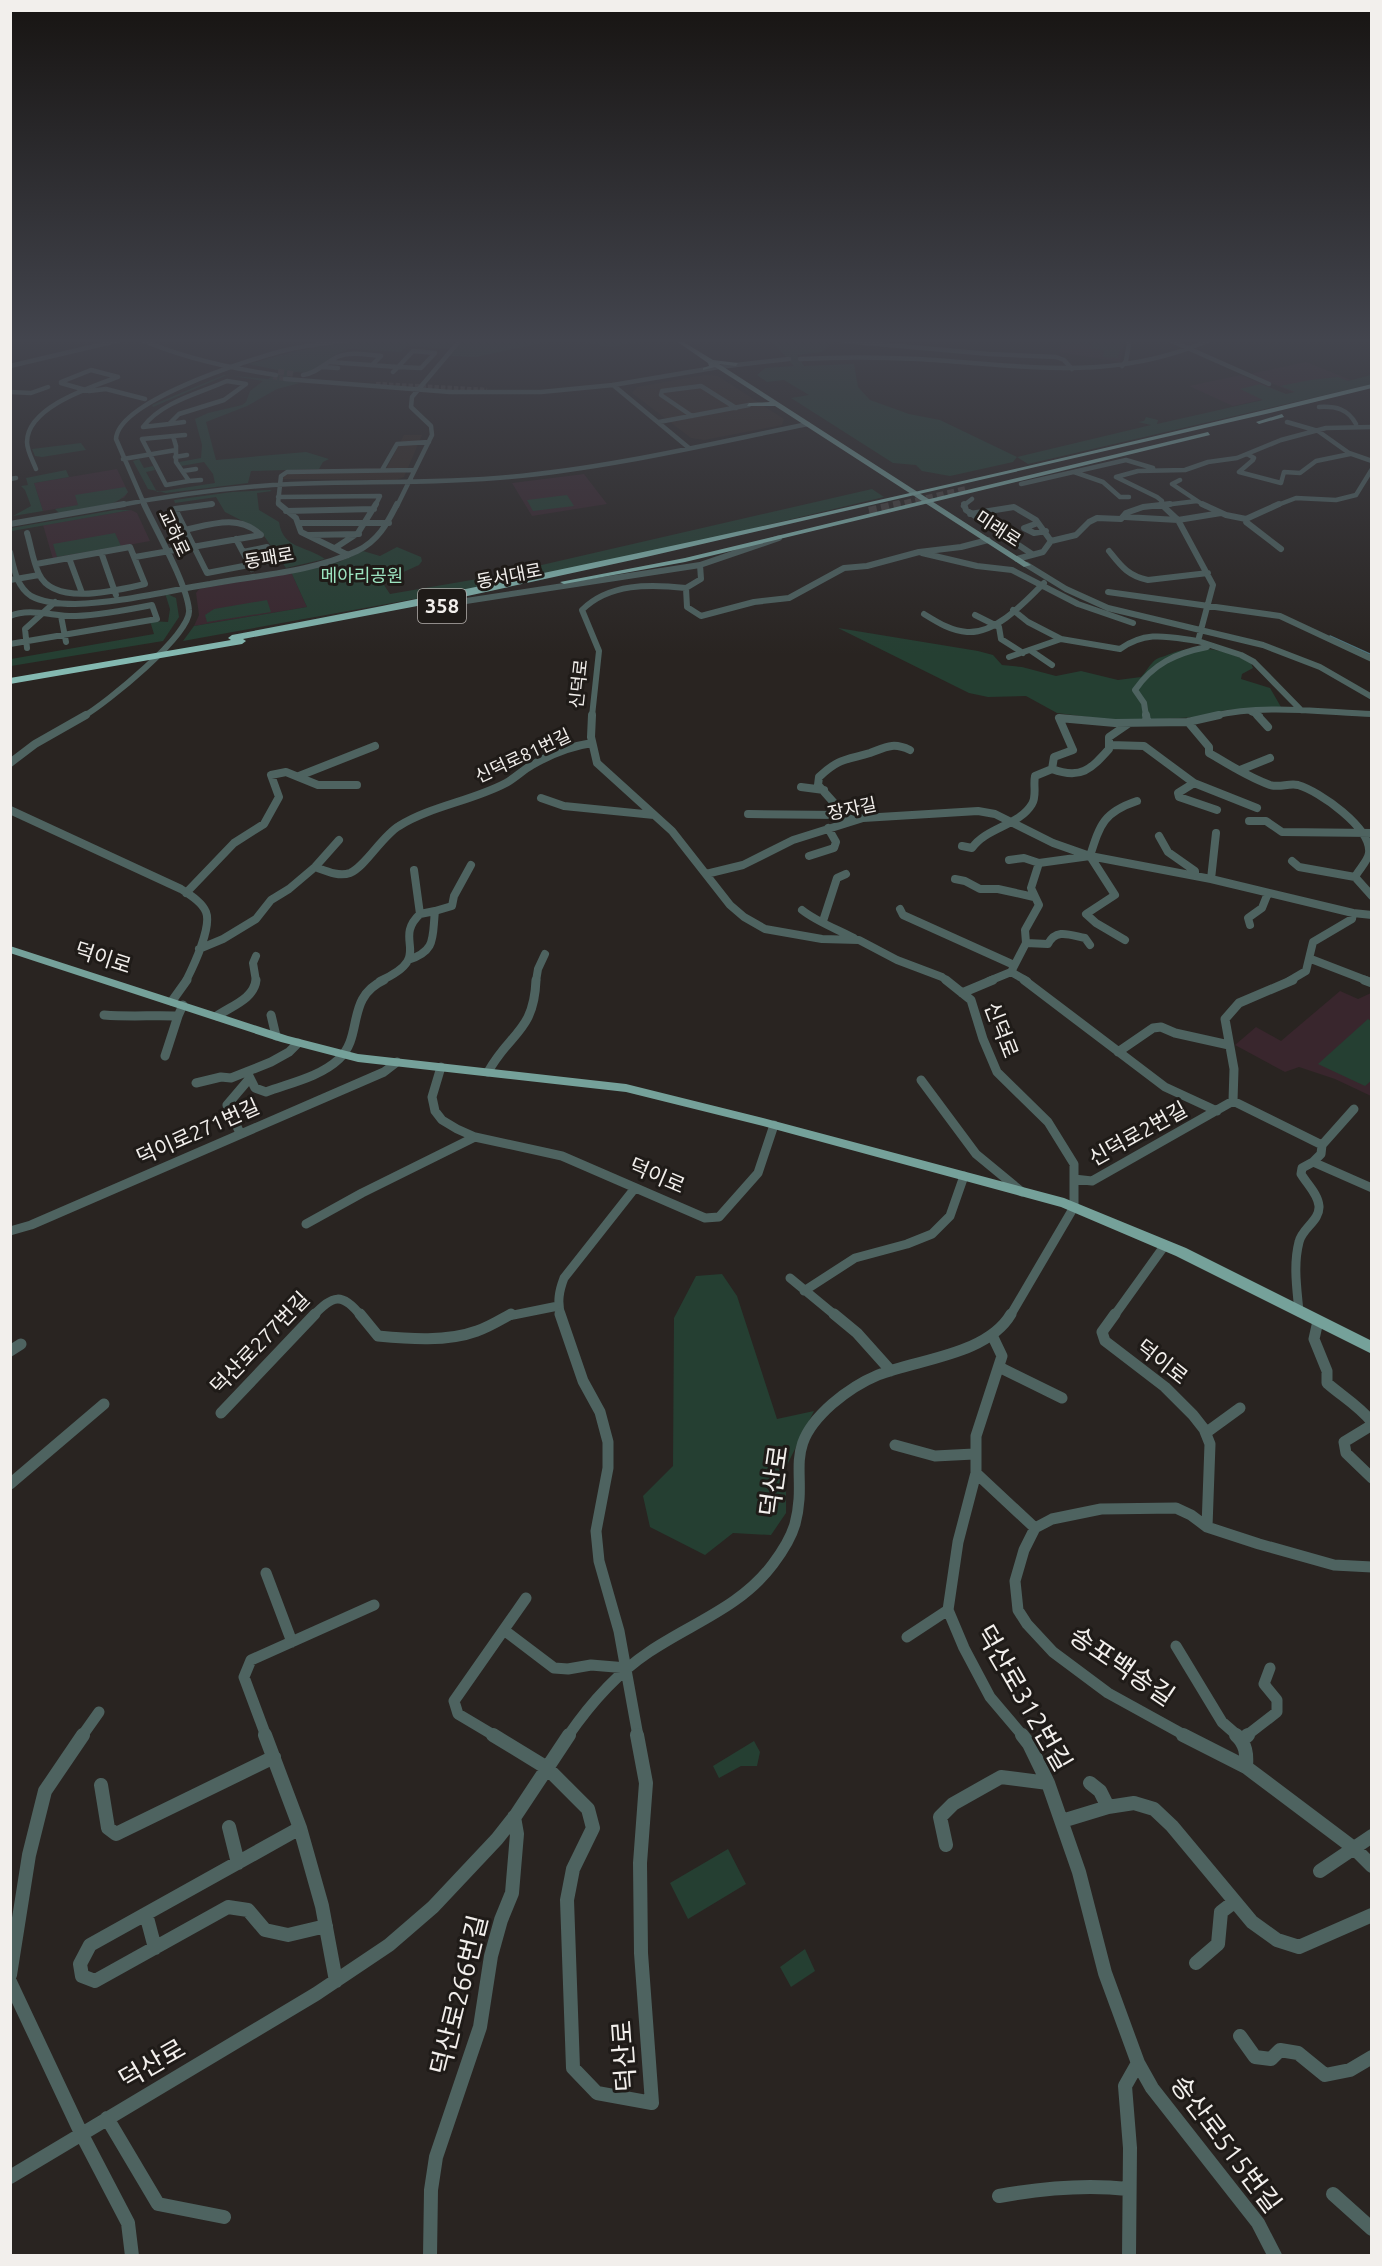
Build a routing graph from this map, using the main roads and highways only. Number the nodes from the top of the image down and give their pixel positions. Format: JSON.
{"nodes":[{"id":1,"x":838,"y":444,"type":"edge"},
{"id":2,"x":1143,"y":444,"type":"edge"},
{"id":3,"x":1173,"y":444,"type":"edge"},
{"id":4,"x":967,"y":489,"type":"junction"},
{"id":5,"x":906,"y":492,"type":"junction"},
{"id":6,"x":927,"y":502,"type":"junction"},
{"id":7,"x":866,"y":510,"type":"junction"},
{"id":8,"x":1027,"y":566,"type":"road end"},
{"id":9,"x":564,"y":582,"type":"junction"},
{"id":10,"x":10,"y":679,"type":"edge"},
{"id":11,"x":10,"y":949,"type":"edge"},
{"id":12,"x":1371,"y":1348,"type":"edge"}],
"edges":[{"from":1,"to":5,"type":"main road","name":"미래로"},
{"from":2,"to":4,"type":"highway"},
{"from":3,"to":4,"type":"highway"},
{"from":4,"to":5,"type":"highway"},
{"from":4,"to":6,"type":"highway"},
{"from":5,"to":6,"type":"main road","name":"미래로"},
{"from":5,"to":7,"type":"highway"},
{"from":6,"to":7,"type":"highway"},
{"from":6,"to":8,"type":"main road","name":"미래로"},
{"from":7,"to":9,"type":"highway","name":"동서대로","number":"358"},
{"from":7,"to":9,"type":"highway"},
{"from":7,"to":10,"type":"highway","name":"동서대로","number":"358"},
{"from":9,"to":10,"type":"highway","name":"동서대로","number":"358"},
{"from":11,"to":12,"type":"main road","name":"덕이로"}]}
